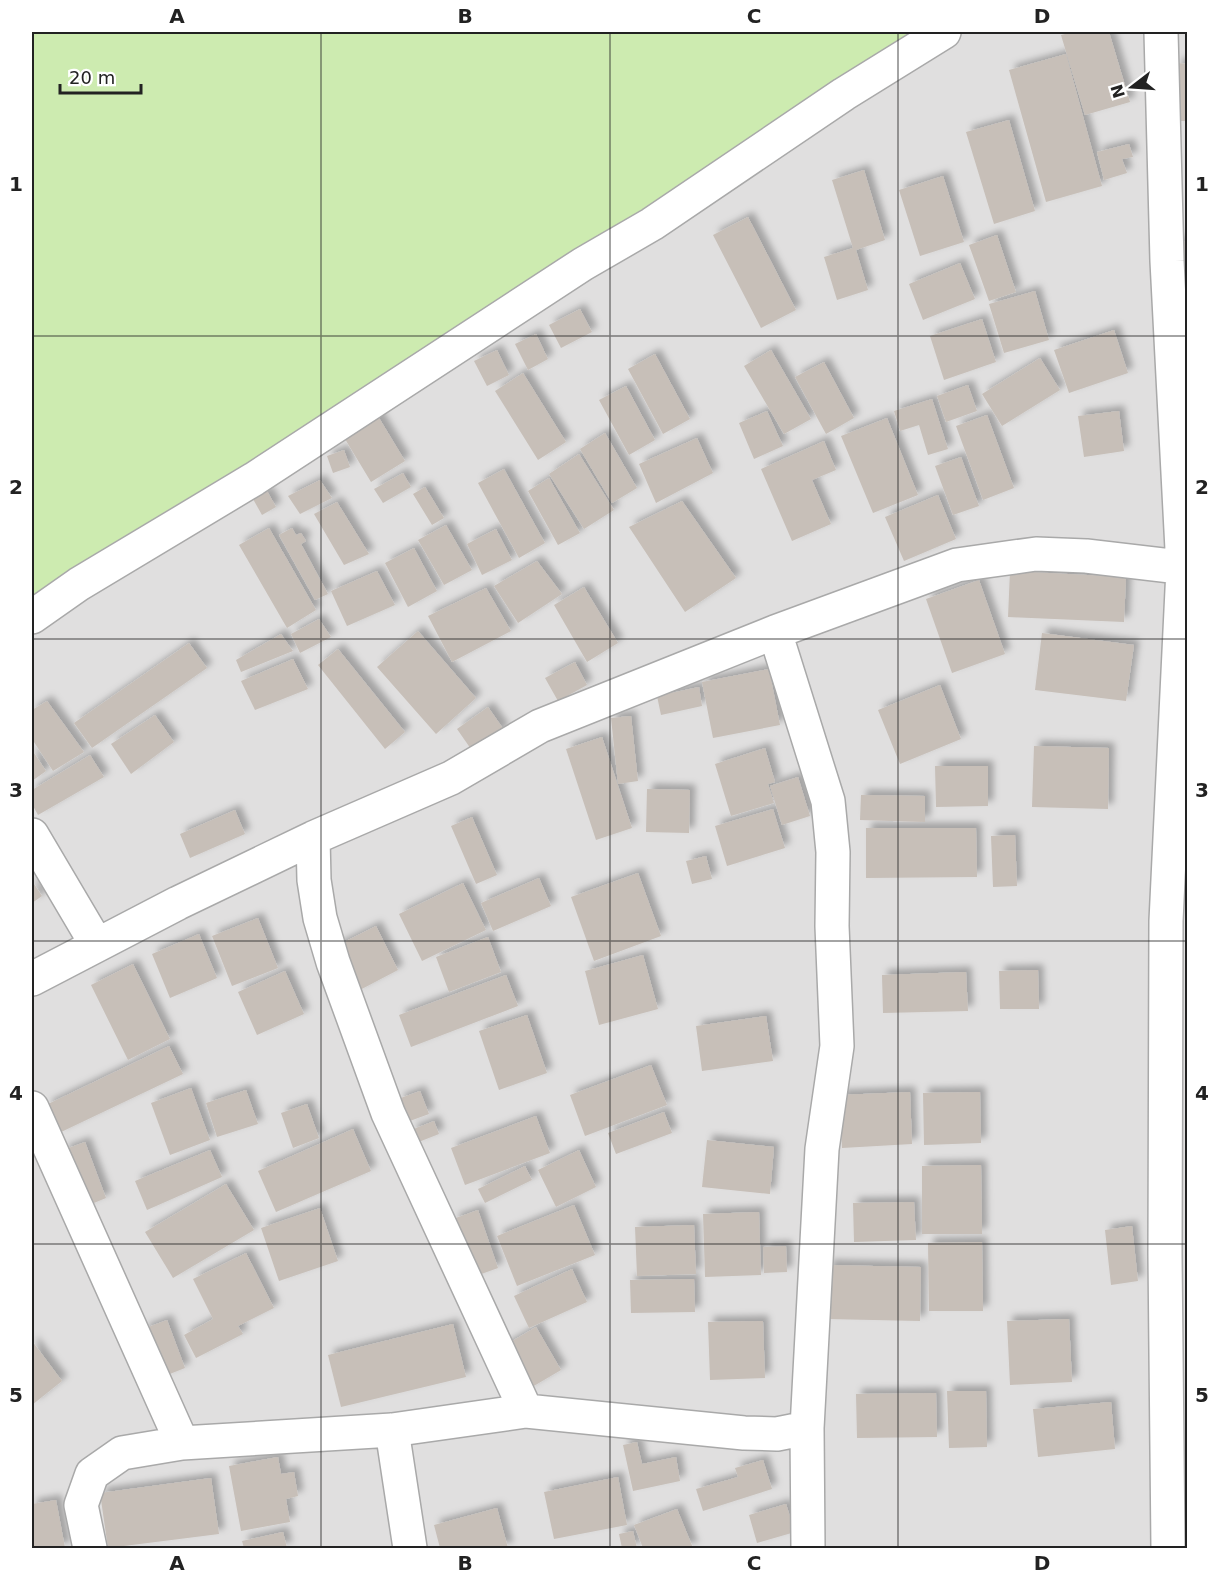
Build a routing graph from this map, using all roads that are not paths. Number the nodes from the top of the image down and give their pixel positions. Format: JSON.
{"nodes":[{"id":1,"x":944,"y":32,"type":"edge"},
{"id":2,"x":1161,"y":32,"type":"edge"},
{"id":3,"x":1185,"y":568,"type":"edge"},
{"id":4,"x":32,"y":617,"type":"edge"},
{"id":5,"x":775,"y":632,"type":"junction"},
{"id":6,"x":32,"y":835,"type":"edge"},
{"id":7,"x":314,"y":838,"type":"junction"},
{"id":8,"x":97,"y":945,"type":"junction"},
{"id":9,"x":32,"y":979,"type":"edge"},
{"id":10,"x":32,"y":1108,"type":"edge"},
{"id":11,"x":526,"y":1411,"type":"junction"},
{"id":12,"x":807,"y":1428,"type":"junction"},
{"id":13,"x":392,"y":1430,"type":"junction"},
{"id":14,"x":182,"y":1443,"type":"junction"},
{"id":15,"x":90,"y":1548,"type":"edge"},
{"id":16,"x":410,"y":1548,"type":"edge"},
{"id":17,"x":808,"y":1548,"type":"edge"},
{"id":18,"x":1168,"y":1548,"type":"edge"}],
"edges":[{"from":1,"to":4,"type":"street"},
{"from":2,"to":3,"type":"street"},
{"from":3,"to":5,"type":"street"},
{"from":3,"to":18,"type":"street"},
{"from":5,"to":7,"type":"street"},
{"from":5,"to":12,"type":"street"},
{"from":6,"to":8,"type":"street"},
{"from":7,"to":8,"type":"street"},
{"from":7,"to":11,"type":"street"},
{"from":8,"to":9,"type":"street"},
{"from":10,"to":14,"type":"street"},
{"from":11,"to":12,"type":"street"},
{"from":11,"to":13,"type":"street"},
{"from":12,"to":17,"type":"street"},
{"from":13,"to":14,"type":"street"},
{"from":13,"to":16,"type":"street"},
{"from":14,"to":15,"type":"street"}]}
